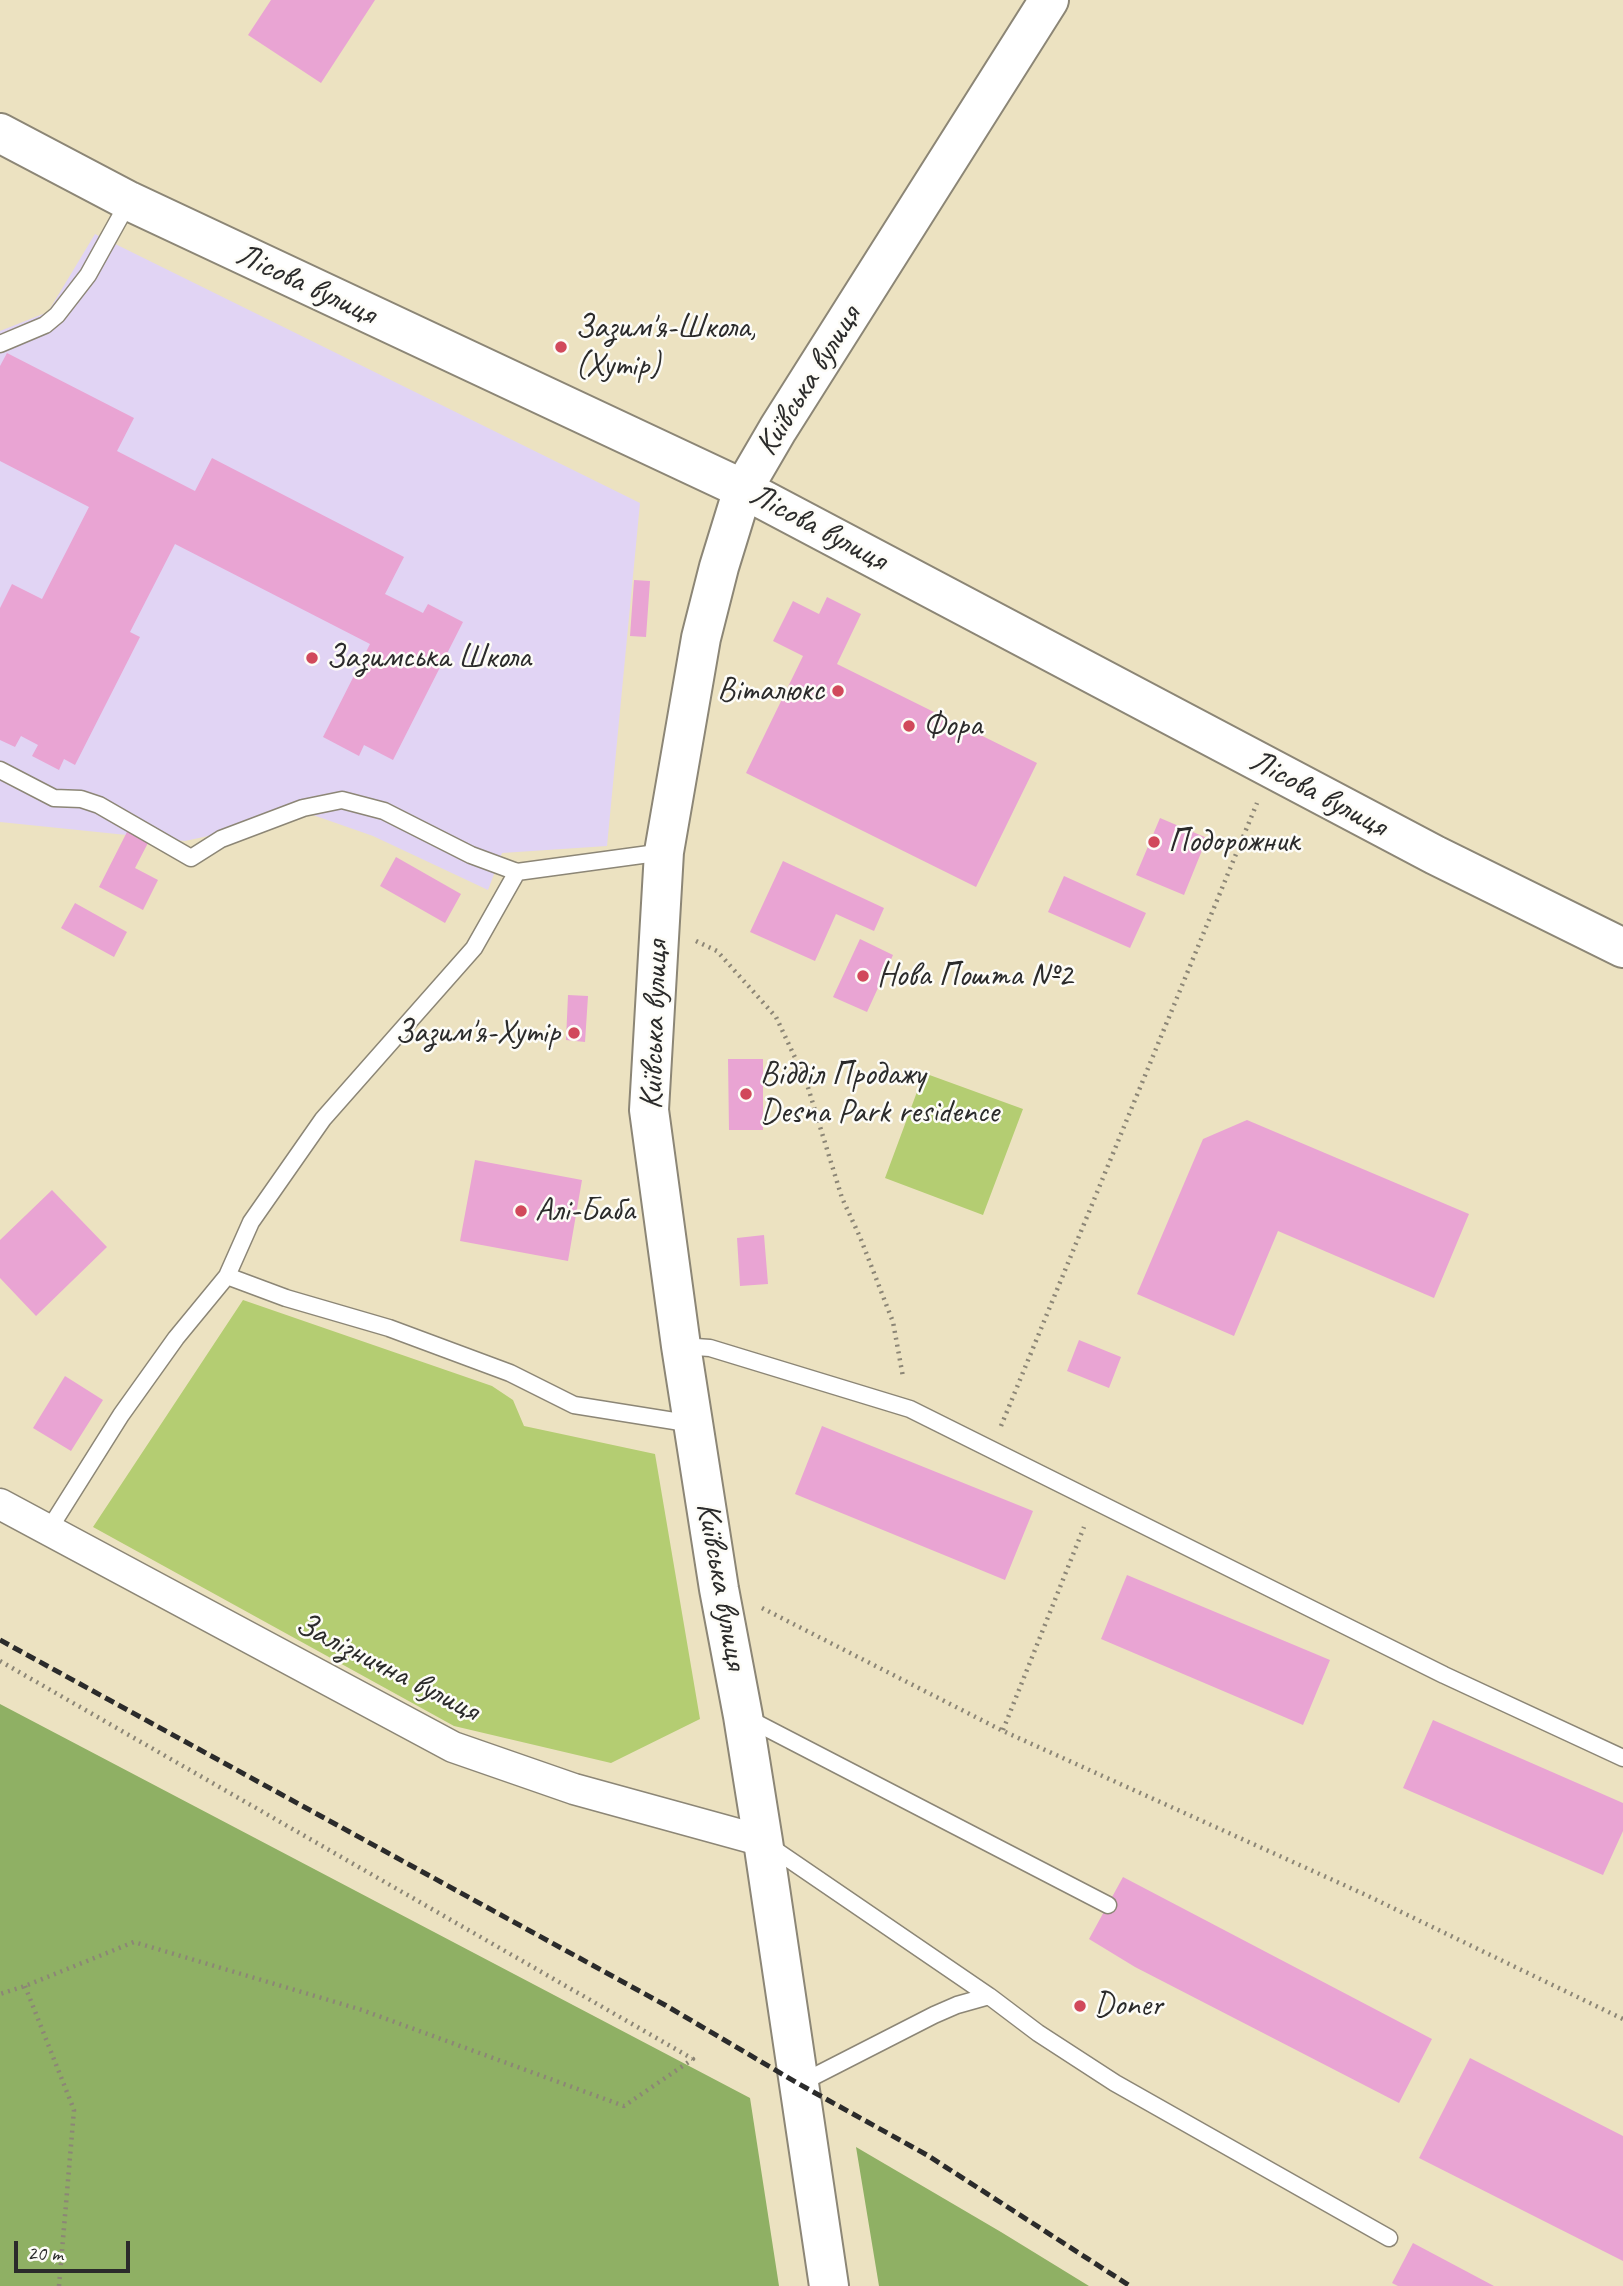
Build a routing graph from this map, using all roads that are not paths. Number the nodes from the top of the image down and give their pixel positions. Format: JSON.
{"nodes":[{"id":1,"x":1049,"y":0,"type":"edge"},
{"id":2,"x":0,"y":134,"type":"edge"},
{"id":3,"x":129,"y":201,"type":"junction"},
{"id":4,"x":0,"y":344,"type":"edge"},
{"id":5,"x":743,"y":489,"type":"junction"},
{"id":6,"x":0,"y":770,"type":"edge"},
{"id":7,"x":664,"y":852,"type":"junction"},
{"id":8,"x":517,"y":872,"type":"junction"},
{"id":9,"x":1623,"y":948,"type":"edge"},
{"id":10,"x":228,"y":1276,"type":"junction"},
{"id":11,"x":681,"y":1346,"type":"junction"},
{"id":12,"x":694,"y":1424,"type":"junction"},
{"id":13,"x":0,"y":1504,"type":"edge"},
{"id":14,"x":48,"y":1531,"type":"junction"},
{"id":15,"x":743,"y":1716,"type":"junction"},
{"id":16,"x":1623,"y":1758,"type":"edge"},
{"id":17,"x":763,"y":1842,"type":"junction"},
{"id":18,"x":1108,"y":1905,"type":"dead end"},
{"id":19,"x":989,"y":1996,"type":"junction"},
{"id":20,"x":799,"y":2084,"type":"junction"},
{"id":21,"x":1389,"y":2238,"type":"dead end"},
{"id":22,"x":829,"y":2286,"type":"edge"}],
"edges":[{"from":1,"to":5,"type":"street","name":"Київська вулиця"},
{"from":2,"to":3,"type":"street","name":"Лісова вулиця"},
{"from":3,"to":4,"type":"lane"},
{"from":3,"to":5,"type":"street","name":"Лісова вулиця"},
{"from":5,"to":7,"type":"street","name":"Київська вулиця"},
{"from":5,"to":9,"type":"street","name":"Лісова вулиця"},
{"from":6,"to":8,"type":"lane"},
{"from":7,"to":8,"type":"lane"},
{"from":7,"to":11,"type":"street","name":"Київська вулиця"},
{"from":8,"to":10,"type":"lane"},
{"from":10,"to":12,"type":"lane"},
{"from":10,"to":14,"type":"lane"},
{"from":11,"to":12,"type":"street","name":"Київська вулиця"},
{"from":11,"to":16,"type":"lane"},
{"from":12,"to":15,"type":"street","name":"Київська вулиця"},
{"from":13,"to":14,"type":"street","name":"Залізнична вулиця"},
{"from":14,"to":17,"type":"street","name":"Залізнична вулиця"},
{"from":15,"to":17,"type":"street","name":"Київська вулиця"},
{"from":15,"to":18,"type":"lane"},
{"from":17,"to":19,"type":"lane"},
{"from":17,"to":20,"type":"street","name":"Київська вулиця"},
{"from":19,"to":20,"type":"lane"},
{"from":19,"to":21,"type":"lane"},
{"from":20,"to":22,"type":"street","name":"Київська вулиця"}]}
